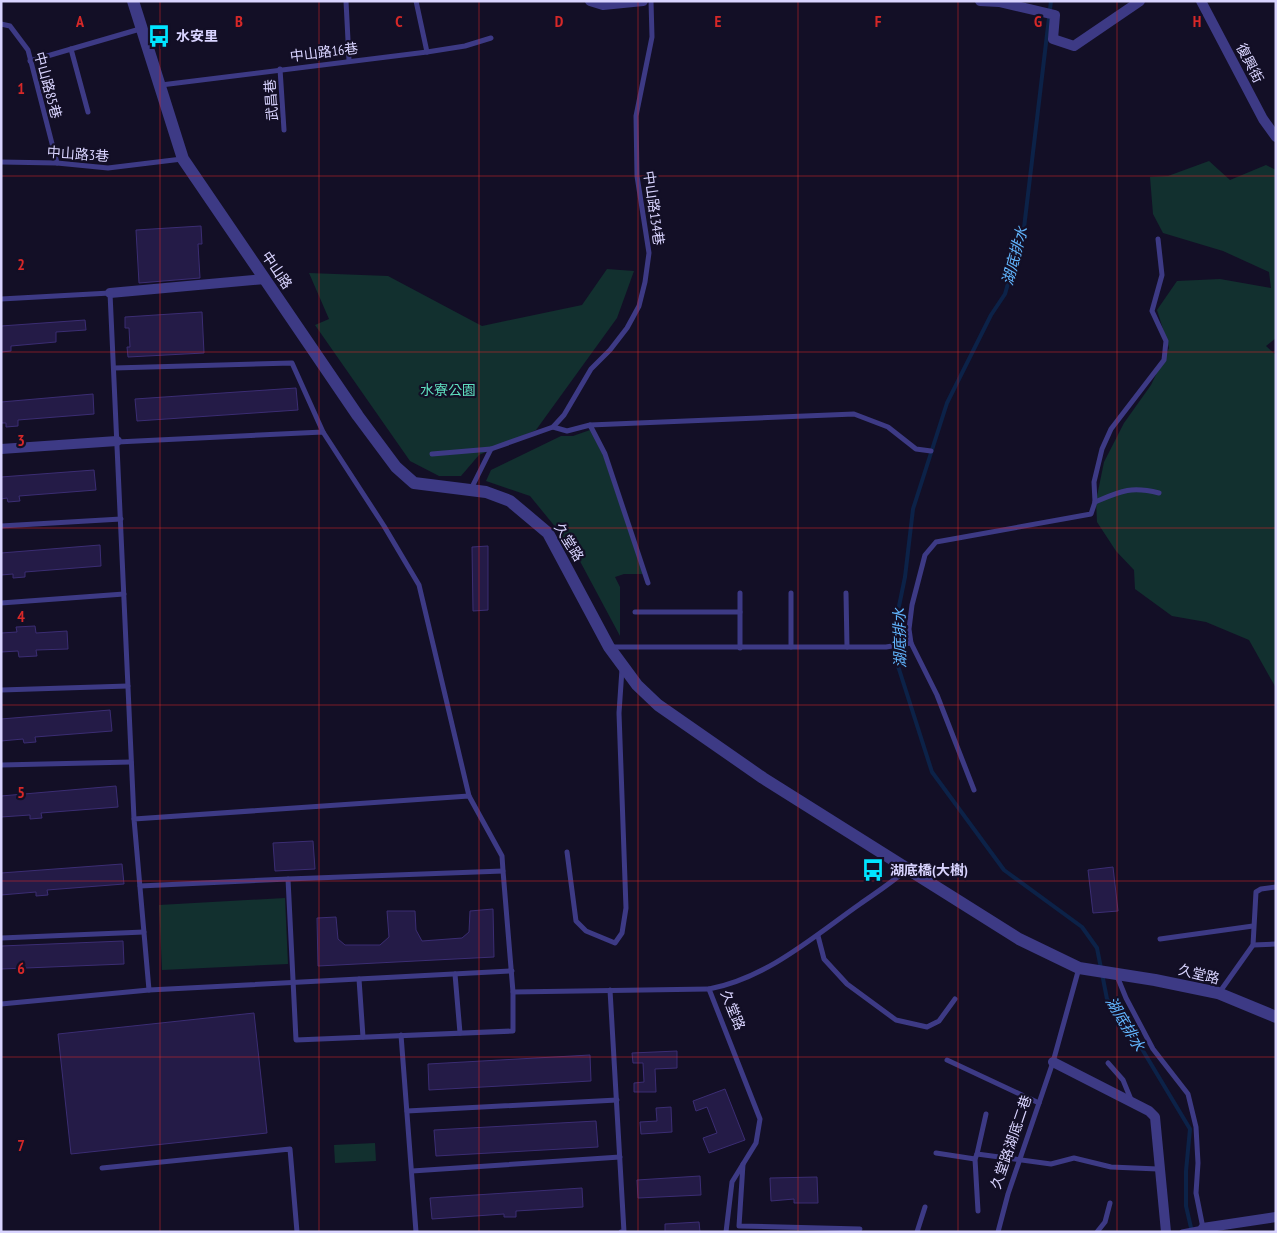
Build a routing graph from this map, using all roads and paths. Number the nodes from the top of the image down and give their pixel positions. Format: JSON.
{"nodes":[{"id":1,"x":133,"y":1,"type":"edge"},
{"id":2,"x":346,"y":1,"type":"edge"},
{"id":3,"x":416,"y":1,"type":"edge"},
{"id":4,"x":590,"y":1,"type":"edge"},
{"id":5,"x":643,"y":1,"type":"edge"},
{"id":6,"x":651,"y":1,"type":"edge"},
{"id":7,"x":980,"y":1,"type":"edge"},
{"id":8,"x":1140,"y":1,"type":"edge"},
{"id":9,"x":1201,"y":1,"type":"edge"},
{"id":10,"x":1,"y":24,"type":"edge"},
{"id":11,"x":141,"y":29,"type":"junction"},
{"id":12,"x":491,"y":38,"type":"dead end"},
{"id":13,"x":71,"y":49,"type":"junction"},
{"id":14,"x":426,"y":52,"type":"junction"},
{"id":15,"x":30,"y":60,"type":"junction"},
{"id":16,"x":348,"y":60,"type":"junction"},
{"id":17,"x":280,"y":69,"type":"junction"},
{"id":18,"x":158,"y":86,"type":"junction"},
{"id":19,"x":88,"y":112,"type":"dead end"},
{"id":20,"x":284,"y":130,"type":"dead end"},
{"id":21,"x":1276,"y":137,"type":"edge"},
{"id":22,"x":183,"y":159,"type":"junction"},
{"id":23,"x":1,"y":162,"type":"edge"},
{"id":24,"x":57,"y":163,"type":"junction"},
{"id":25,"x":1158,"y":239,"type":"dead end"},
{"id":26,"x":264,"y":279,"type":"junction"},
{"id":27,"x":110,"y":293,"type":"junction"},
{"id":28,"x":1,"y":299,"type":"edge"},
{"id":29,"x":114,"y":368,"type":"junction"},
{"id":30,"x":590,"y":425,"type":"junction"},
{"id":31,"x":554,"y":427,"type":"junction"},
{"id":32,"x":323,"y":432,"type":"junction"},
{"id":33,"x":117,"y":442,"type":"junction"},
{"id":34,"x":1,"y":449,"type":"edge"},
{"id":35,"x":491,"y":449,"type":"junction"},
{"id":36,"x":931,"y":451,"type":"dead end"},
{"id":37,"x":432,"y":454,"type":"dead end"},
{"id":38,"x":470,"y":491,"type":"junction"},
{"id":39,"x":1159,"y":493,"type":"dead end"},
{"id":40,"x":1095,"y":502,"type":"junction"},
{"id":41,"x":121,"y":520,"type":"junction"},
{"id":42,"x":1,"y":526,"type":"edge"},
{"id":43,"x":648,"y":583,"type":"dead end"},
{"id":44,"x":740,"y":593,"type":"dead end"},
{"id":45,"x":791,"y":593,"type":"dead end"},
{"id":46,"x":846,"y":593,"type":"dead end"},
{"id":47,"x":124,"y":594,"type":"junction"},
{"id":48,"x":1,"y":603,"type":"edge"},
{"id":49,"x":635,"y":612,"type":"dead end"},
{"id":50,"x":740,"y":612,"type":"junction"},
{"id":51,"x":911,"y":643,"type":"junction"},
{"id":52,"x":609,"y":647,"type":"junction"},
{"id":53,"x":791,"y":647,"type":"junction"},
{"id":54,"x":740,"y":648,"type":"junction"},
{"id":55,"x":847,"y":648,"type":"junction"},
{"id":56,"x":622,"y":666,"type":"junction"},
{"id":57,"x":128,"y":686,"type":"junction"},
{"id":58,"x":1,"y":690,"type":"edge"},
{"id":59,"x":131,"y":762,"type":"junction"},
{"id":60,"x":1,"y":765,"type":"edge"},
{"id":61,"x":974,"y":790,"type":"dead end"},
{"id":62,"x":469,"y":796,"type":"junction"},
{"id":63,"x":134,"y":819,"type":"junction"},
{"id":64,"x":567,"y":852,"type":"dead end"},
{"id":65,"x":906,"y":870,"type":"junction"},
{"id":66,"x":503,"y":871,"type":"junction"},
{"id":67,"x":288,"y":879,"type":"junction"},
{"id":68,"x":140,"y":886,"type":"junction"},
{"id":69,"x":1276,"y":887,"type":"edge"},
{"id":70,"x":1253,"y":926,"type":"junction"},
{"id":71,"x":144,"y":932,"type":"junction"},
{"id":72,"x":818,"y":936,"type":"junction"},
{"id":73,"x":1,"y":938,"type":"edge"},
{"id":74,"x":1160,"y":938,"type":"dead end"},
{"id":75,"x":1276,"y":944,"type":"edge"},
{"id":76,"x":1252,"y":945,"type":"junction"},
{"id":77,"x":1085,"y":969,"type":"junction"},
{"id":78,"x":512,"y":971,"type":"junction"},
{"id":79,"x":1114,"y":973,"type":"junction"},
{"id":80,"x":455,"y":974,"type":"junction"},
{"id":81,"x":359,"y":979,"type":"junction"},
{"id":82,"x":293,"y":982,"type":"junction"},
{"id":83,"x":708,"y":989,"type":"junction"},
{"id":84,"x":149,"y":990,"type":"junction"},
{"id":85,"x":610,"y":990,"type":"junction"},
{"id":86,"x":514,"y":992,"type":"junction"},
{"id":87,"x":1218,"y":994,"type":"junction"},
{"id":88,"x":955,"y":999,"type":"dead end"},
{"id":89,"x":1,"y":1004,"type":"edge"},
{"id":90,"x":1276,"y":1017,"type":"edge"},
{"id":91,"x":460,"y":1033,"type":"junction"},
{"id":92,"x":401,"y":1035,"type":"junction"},
{"id":93,"x":363,"y":1037,"type":"junction"},
{"id":94,"x":947,"y":1060,"type":"dead end"},
{"id":95,"x":1053,"y":1062,"type":"junction"},
{"id":96,"x":1108,"y":1064,"type":"dead end"},
{"id":97,"x":617,"y":1100,"type":"junction"},
{"id":98,"x":1039,"y":1103,"type":"junction"},
{"id":99,"x":1132,"y":1103,"type":"junction"},
{"id":100,"x":407,"y":1111,"type":"junction"},
{"id":101,"x":986,"y":1114,"type":"dead end"},
{"id":102,"x":936,"y":1152,"type":"dead end"},
{"id":103,"x":620,"y":1157,"type":"junction"},
{"id":104,"x":976,"y":1157,"type":"junction"},
{"id":105,"x":1020,"y":1161,"type":"junction"},
{"id":106,"x":743,"y":1164,"type":"junction"},
{"id":107,"x":102,"y":1168,"type":"dead end"},
{"id":108,"x":1158,"y":1169,"type":"junction"},
{"id":109,"x":412,"y":1171,"type":"junction"},
{"id":110,"x":1110,"y":1203,"type":"dead end"},
{"id":111,"x":925,"y":1206,"type":"dead end"},
{"id":112,"x":978,"y":1211,"type":"dead end"},
{"id":113,"x":1276,"y":1218,"type":"edge"},
{"id":114,"x":860,"y":1229,"type":"dead end"},
{"id":115,"x":1201,"y":1229,"type":"edge"},
{"id":116,"x":799,"y":1230,"type":"edge"},
{"id":117,"x":297,"y":1232,"type":"edge"},
{"id":118,"x":416,"y":1232,"type":"edge"},
{"id":119,"x":621,"y":1232,"type":"edge"},
{"id":120,"x":726,"y":1232,"type":"edge"},
{"id":121,"x":917,"y":1232,"type":"edge"},
{"id":122,"x":998,"y":1232,"type":"edge"},
{"id":123,"x":1098,"y":1232,"type":"edge"},
{"id":124,"x":1166,"y":1232,"type":"edge"},
{"id":125,"x":1182,"y":1232,"type":"edge"}],
"edges":[{"from":1,"to":11,"type":"street","name":"中山路"},
{"from":2,"to":16,"type":"lane"},
{"from":3,"to":14,"type":"lane"},
{"from":4,"to":5,"type":"street"},
{"from":6,"to":31,"type":"lane","name":"中山路134巷"},
{"from":7,"to":8,"type":"street"},
{"from":9,"to":21,"type":"street","name":"復興街"},
{"from":10,"to":15,"type":"lane","name":"中山路85巷"},
{"from":11,"to":13,"type":"lane"},
{"from":11,"to":18,"type":"street","name":"中山路"},
{"from":12,"to":14,"type":"lane","name":"中山路16巷"},
{"from":13,"to":15,"type":"lane"},
{"from":13,"to":19,"type":"lane"},
{"from":14,"to":16,"type":"lane","name":"中山路16巷"},
{"from":15,"to":24,"type":"lane","name":"中山路85巷"},
{"from":16,"to":17,"type":"lane","name":"中山路16巷"},
{"from":17,"to":18,"type":"lane","name":"中山路16巷"},
{"from":17,"to":20,"type":"lane","name":"武昌巷"},
{"from":18,"to":22,"type":"street","name":"中山路"},
{"from":22,"to":24,"type":"lane","name":"中山路3巷"},
{"from":22,"to":26,"type":"street","name":"中山路"},
{"from":23,"to":24,"type":"lane","name":"中山路3巷"},
{"from":25,"to":40,"type":"lane"},
{"from":26,"to":27,"type":"street"},
{"from":26,"to":38,"type":"street","name":"中山路"},
{"from":27,"to":28,"type":"lane"},
{"from":27,"to":29,"type":"lane"},
{"from":29,"to":32,"type":"lane"},
{"from":29,"to":33,"type":"lane"},
{"from":30,"to":31,"type":"lane"},
{"from":30,"to":36,"type":"lane"},
{"from":30,"to":43,"type":"lane"},
{"from":31,"to":35,"type":"lane"},
{"from":32,"to":33,"type":"lane"},
{"from":32,"to":62,"type":"lane"},
{"from":33,"to":34,"type":"street"},
{"from":33,"to":41,"type":"lane"},
{"from":35,"to":37,"type":"lane"},
{"from":35,"to":38,"type":"lane"},
{"from":38,"to":52,"type":"street","name":"久堂路"},
{"from":39,"to":40,"type":"lane"},
{"from":40,"to":51,"type":"lane"},
{"from":41,"to":42,"type":"lane"},
{"from":41,"to":47,"type":"lane"},
{"from":44,"to":50,"type":"lane"},
{"from":45,"to":53,"type":"lane"},
{"from":46,"to":55,"type":"lane"},
{"from":47,"to":48,"type":"lane"},
{"from":47,"to":57,"type":"lane"},
{"from":49,"to":50,"type":"lane"},
{"from":50,"to":54,"type":"lane"},
{"from":51,"to":55,"type":"lane"},
{"from":51,"to":61,"type":"lane"},
{"from":52,"to":54,"type":"lane"},
{"from":52,"to":56,"type":"street","name":"久堂路"},
{"from":53,"to":54,"type":"lane"},
{"from":53,"to":55,"type":"lane"},
{"from":56,"to":64,"type":"lane"},
{"from":56,"to":65,"type":"street","name":"久堂路"},
{"from":57,"to":58,"type":"lane"},
{"from":57,"to":59,"type":"lane"},
{"from":59,"to":60,"type":"lane"},
{"from":59,"to":63,"type":"lane"},
{"from":62,"to":63,"type":"lane"},
{"from":62,"to":66,"type":"lane"},
{"from":63,"to":68,"type":"lane"},
{"from":65,"to":72,"type":"lane","name":"久堂路"},
{"from":65,"to":77,"type":"street","name":"久堂路"},
{"from":66,"to":67,"type":"lane"},
{"from":66,"to":78,"type":"lane"},
{"from":67,"to":68,"type":"lane"},
{"from":67,"to":82,"type":"lane"},
{"from":68,"to":71,"type":"lane"},
{"from":69,"to":70,"type":"lane"},
{"from":70,"to":74,"type":"lane"},
{"from":70,"to":76,"type":"lane"},
{"from":71,"to":73,"type":"lane"},
{"from":71,"to":84,"type":"lane"},
{"from":72,"to":83,"type":"lane","name":"久堂路"},
{"from":72,"to":88,"type":"lane"},
{"from":75,"to":76,"type":"lane"},
{"from":76,"to":87,"type":"lane"},
{"from":77,"to":79,"type":"street","name":"久堂路"},
{"from":77,"to":95,"type":"lane","name":"久堂路湖底二巷"},
{"from":78,"to":80,"type":"lane"},
{"from":78,"to":86,"type":"lane"},
{"from":79,"to":87,"type":"street","name":"久堂路"},
{"from":79,"to":115,"type":"lane"},
{"from":80,"to":81,"type":"lane"},
{"from":80,"to":91,"type":"lane"},
{"from":81,"to":82,"type":"lane"},
{"from":81,"to":93,"type":"lane"},
{"from":82,"to":84,"type":"lane"},
{"from":82,"to":93,"type":"lane"},
{"from":83,"to":85,"type":"lane"},
{"from":83,"to":106,"type":"lane","name":"久堂路"},
{"from":84,"to":89,"type":"lane"},
{"from":85,"to":86,"type":"lane"},
{"from":85,"to":97,"type":"lane"},
{"from":86,"to":91,"type":"lane"},
{"from":87,"to":90,"type":"street","name":"久堂路"},
{"from":91,"to":92,"type":"lane"},
{"from":92,"to":93,"type":"lane"},
{"from":92,"to":100,"type":"lane"},
{"from":94,"to":98,"type":"lane"},
{"from":95,"to":98,"type":"lane","name":"久堂路湖底二巷"},
{"from":95,"to":99,"type":"street"},
{"from":96,"to":99,"type":"lane"},
{"from":97,"to":100,"type":"lane"},
{"from":97,"to":103,"type":"lane"},
{"from":98,"to":105,"type":"lane","name":"久堂路湖底二巷"},
{"from":99,"to":108,"type":"street"},
{"from":100,"to":109,"type":"lane"},
{"from":101,"to":104,"type":"lane"},
{"from":102,"to":104,"type":"lane"},
{"from":103,"to":109,"type":"lane"},
{"from":103,"to":119,"type":"lane"},
{"from":104,"to":105,"type":"lane"},
{"from":104,"to":112,"type":"lane"},
{"from":105,"to":108,"type":"lane"},
{"from":105,"to":122,"type":"lane","name":"久堂路湖底二巷"},
{"from":106,"to":116,"type":"lane"},
{"from":106,"to":120,"type":"lane","name":"久堂路"},
{"from":107,"to":117,"type":"lane"},
{"from":108,"to":124,"type":"street"},
{"from":109,"to":118,"type":"lane"},
{"from":110,"to":123,"type":"lane"},
{"from":111,"to":121,"type":"lane"},
{"from":113,"to":115,"type":"street"},
{"from":114,"to":116,"type":"lane"},
{"from":115,"to":125,"type":"lane"}]}
